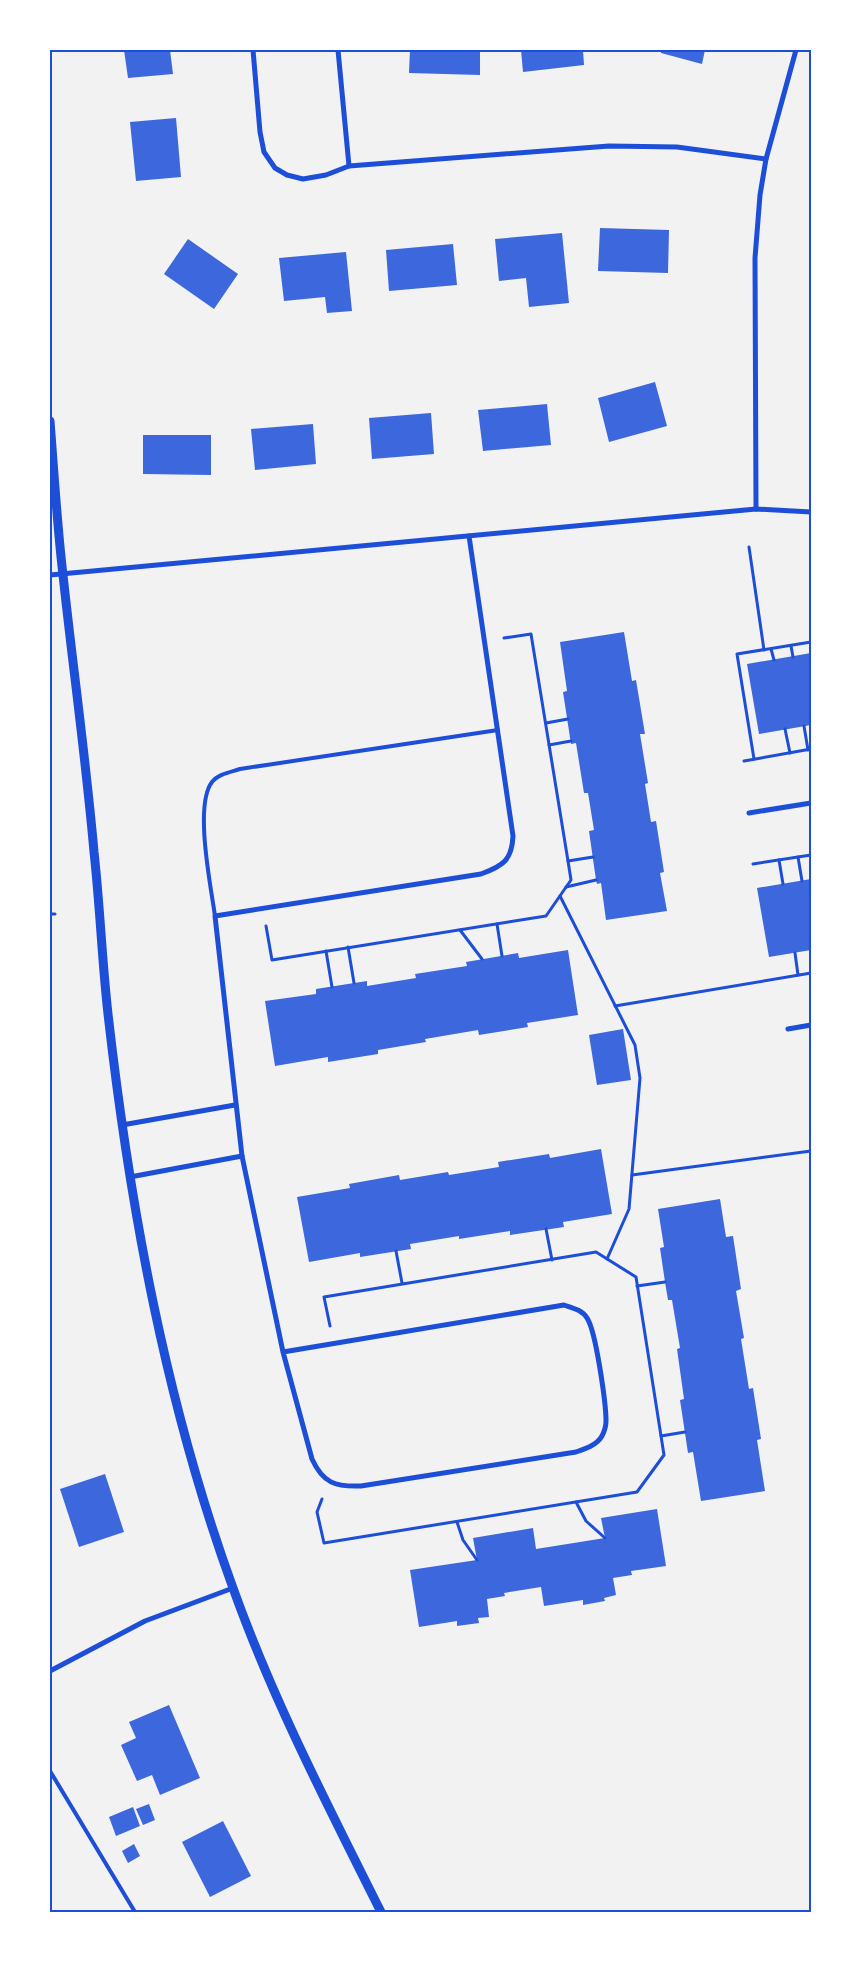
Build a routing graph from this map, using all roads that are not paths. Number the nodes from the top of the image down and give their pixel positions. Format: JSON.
{"nodes":[{"id":1,"x":253,"y":50,"type":"edge"},
{"id":2,"x":338,"y":50,"type":"edge"},
{"id":3,"x":796,"y":50,"type":"edge"},
{"id":4,"x":766,"y":158,"type":"junction"},
{"id":5,"x":349,"y":166,"type":"junction"},
{"id":6,"x":50,"y":421,"type":"edge"},
{"id":7,"x":756,"y":509,"type":"junction"},
{"id":8,"x":811,"y":512,"type":"edge"},
{"id":9,"x":469,"y":536,"type":"junction"},
{"id":10,"x":63,"y":574,"type":"junction"},
{"id":11,"x":50,"y":575,"type":"edge"},
{"id":12,"x":498,"y":730,"type":"junction"},
{"id":13,"x":811,"y":803,"type":"edge"},
{"id":14,"x":749,"y":813,"type":"dead end"},
{"id":15,"x":215,"y":916,"type":"junction"},
{"id":16,"x":811,"y":1025,"type":"edge"},
{"id":17,"x":788,"y":1029,"type":"dead end"},
{"id":18,"x":235,"y":1105,"type":"junction"},
{"id":19,"x":122,"y":1125,"type":"junction"},
{"id":20,"x":242,"y":1156,"type":"junction"},
{"id":21,"x":130,"y":1177,"type":"junction"},
{"id":22,"x":283,"y":1352,"type":"junction"},
{"id":23,"x":233,"y":1588,"type":"junction"},
{"id":24,"x":50,"y":1671,"type":"edge"},
{"id":25,"x":50,"y":1770,"type":"edge"},
{"id":26,"x":135,"y":1912,"type":"edge"},
{"id":27,"x":381,"y":1912,"type":"edge"}],
"edges":[{"from":1,"to":5,"type":"street"},
{"from":2,"to":5,"type":"street"},
{"from":3,"to":4,"type":"street"},
{"from":4,"to":5,"type":"street"},
{"from":4,"to":7,"type":"street"},
{"from":6,"to":10,"type":"street"},
{"from":7,"to":8,"type":"street"},
{"from":7,"to":9,"type":"street"},
{"from":9,"to":10,"type":"street"},
{"from":9,"to":12,"type":"street"},
{"from":10,"to":11,"type":"street"},
{"from":10,"to":19,"type":"street"},
{"from":12,"to":15,"type":"lane"},
{"from":12,"to":15,"type":"street"},
{"from":13,"to":14,"type":"street"},
{"from":15,"to":18,"type":"street"},
{"from":16,"to":17,"type":"street"},
{"from":18,"to":19,"type":"street"},
{"from":18,"to":20,"type":"street"},
{"from":19,"to":21,"type":"street"},
{"from":20,"to":21,"type":"street"},
{"from":20,"to":22,"type":"street"},
{"from":21,"to":23,"type":"street"},
{"from":22,"to":22,"type":"street"},
{"from":23,"to":24,"type":"street"},
{"from":23,"to":27,"type":"street"},
{"from":25,"to":26,"type":"lane"}]}
